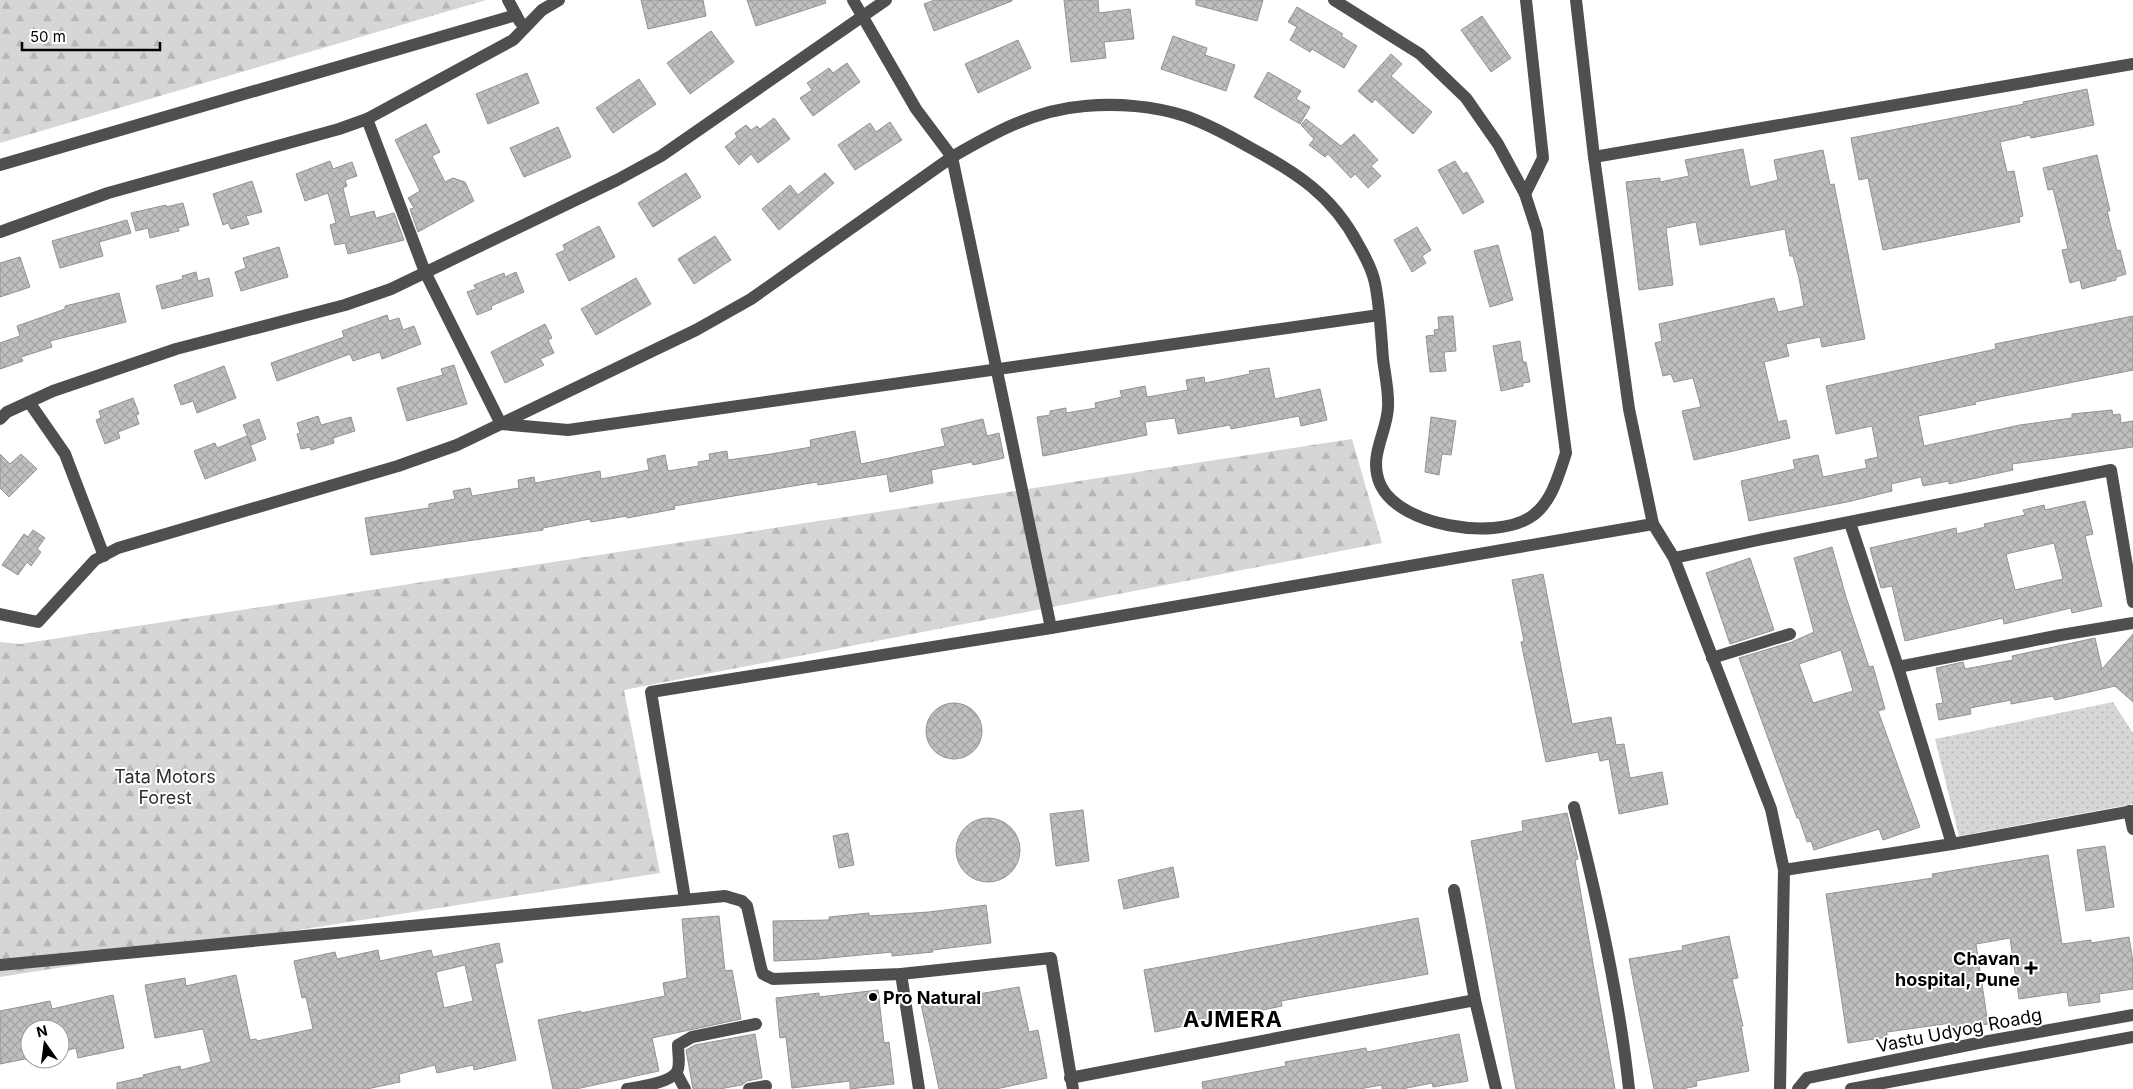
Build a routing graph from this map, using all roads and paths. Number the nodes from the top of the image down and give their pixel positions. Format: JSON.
{"nodes":[{"id":1,"x":508,"y":0,"type":"edge"},
{"id":2,"x":559,"y":0,"type":"edge"},
{"id":3,"x":853,"y":0,"type":"edge"},
{"id":4,"x":886,"y":0,"type":"edge"},
{"id":5,"x":1334,"y":0,"type":"edge"},
{"id":6,"x":1526,"y":0,"type":"edge"},
{"id":7,"x":1576,"y":0,"type":"edge"},
{"id":8,"x":516,"y":15,"type":"junction"},
{"id":9,"x":861,"y":16,"type":"junction"},
{"id":10,"x":524,"y":29,"type":"junction"},
{"id":11,"x":2133,"y":64,"type":"edge"},
{"id":12,"x":366,"y":119,"type":"junction"},
{"id":13,"x":1594,"y":156,"type":"junction"},
{"id":14,"x":952,"y":157,"type":"junction"},
{"id":15,"x":0,"y":164,"type":"edge"},
{"id":16,"x":1525,"y":194,"type":"junction"},
{"id":17,"x":0,"y":232,"type":"edge"},
{"id":18,"x":425,"y":272,"type":"junction"},
{"id":19,"x":1378,"y":315,"type":"junction"},
{"id":20,"x":998,"y":369,"type":"junction"},
{"id":21,"x":29,"y":402,"type":"junction"},
{"id":22,"x":2,"y":415,"type":"edge"},
{"id":23,"x":501,"y":424,"type":"junction"},
{"id":24,"x":1850,"y":523,"type":"junction"},
{"id":25,"x":1653,"y":524,"type":"junction"},
{"id":26,"x":104,"y":556,"type":"junction"},
{"id":27,"x":1674,"y":558,"type":"junction"},
{"id":28,"x":2133,"y":602,"type":"edge"},
{"id":29,"x":0,"y":614,"type":"edge"},
{"id":30,"x":2133,"y":623,"type":"edge"},
{"id":31,"x":1051,"y":628,"type":"junction"},
{"id":32,"x":1790,"y":634,"type":"dead end"},
{"id":33,"x":1712,"y":658,"type":"junction"},
{"id":34,"x":1898,"y":667,"type":"junction"},
{"id":35,"x":1574,"y":808,"type":"dead end"},
{"id":36,"x":2131,"y":811,"type":"edge"},
{"id":37,"x":2133,"y":829,"type":"edge"},
{"id":38,"x":1952,"y":844,"type":"junction"},
{"id":39,"x":1784,"y":870,"type":"junction"},
{"id":40,"x":1454,"y":890,"type":"dead end"},
{"id":41,"x":685,"y":899,"type":"junction"},
{"id":42,"x":0,"y":966,"type":"edge"},
{"id":43,"x":900,"y":974,"type":"junction"},
{"id":44,"x":1475,"y":1000,"type":"junction"},
{"id":45,"x":2133,"y":1015,"type":"edge"},
{"id":46,"x":756,"y":1024,"type":"dead end"},
{"id":47,"x":2133,"y":1037,"type":"edge"},
{"id":48,"x":677,"y":1074,"type":"junction"},
{"id":49,"x":1071,"y":1083,"type":"edge"},
{"id":50,"x":766,"y":1086,"type":"dead end"},
{"id":51,"x":627,"y":1089,"type":"edge"},
{"id":52,"x":685,"y":1089,"type":"edge"},
{"id":53,"x":749,"y":1089,"type":"edge"},
{"id":54,"x":919,"y":1089,"type":"edge"},
{"id":55,"x":1496,"y":1089,"type":"edge"},
{"id":56,"x":1629,"y":1089,"type":"edge"},
{"id":57,"x":1780,"y":1089,"type":"edge"},
{"id":58,"x":1798,"y":1089,"type":"edge"},
{"id":59,"x":1851,"y":1089,"type":"edge"}],
"edges":[{"from":1,"to":8,"type":"street"},
{"from":2,"to":10,"type":"street"},
{"from":3,"to":9,"type":"street"},
{"from":4,"to":9,"type":"street"},
{"from":5,"to":16,"type":"street"},
{"from":6,"to":16,"type":"street"},
{"from":7,"to":13,"type":"street"},
{"from":8,"to":10,"type":"street"},
{"from":8,"to":15,"type":"street"},
{"from":9,"to":14,"type":"street"},
{"from":9,"to":18,"type":"street"},
{"from":10,"to":12,"type":"street"},
{"from":11,"to":13,"type":"street"},
{"from":12,"to":17,"type":"street"},
{"from":12,"to":18,"type":"street"},
{"from":13,"to":25,"type":"street"},
{"from":14,"to":19,"type":"street"},
{"from":14,"to":20,"type":"street"},
{"from":14,"to":23,"type":"street"},
{"from":16,"to":19,"type":"street"},
{"from":18,"to":21,"type":"street"},
{"from":18,"to":23,"type":"street"},
{"from":19,"to":20,"type":"street"},
{"from":20,"to":23,"type":"street"},
{"from":20,"to":31,"type":"street"},
{"from":21,"to":22,"type":"street"},
{"from":21,"to":26,"type":"street"},
{"from":23,"to":26,"type":"street"},
{"from":24,"to":27,"type":"street"},
{"from":24,"to":28,"type":"street"},
{"from":24,"to":34,"type":"street"},
{"from":25,"to":27,"type":"street"},
{"from":25,"to":31,"type":"street"},
{"from":26,"to":29,"type":"street"},
{"from":27,"to":33,"type":"street"},
{"from":30,"to":34,"type":"street"},
{"from":31,"to":41,"type":"street"},
{"from":32,"to":33,"type":"street"},
{"from":33,"to":39,"type":"street"},
{"from":34,"to":38,"type":"street"},
{"from":35,"to":56,"type":"street"},
{"from":36,"to":37,"type":"street"},
{"from":36,"to":38,"type":"street"},
{"from":38,"to":39,"type":"street"},
{"from":39,"to":57,"type":"street"},
{"from":40,"to":44,"type":"street"},
{"from":41,"to":42,"type":"street"},
{"from":41,"to":43,"type":"street"},
{"from":43,"to":49,"type":"street"},
{"from":43,"to":54,"type":"street"},
{"from":44,"to":49,"type":"street"},
{"from":44,"to":55,"type":"street"},
{"from":45,"to":58,"type":"street","name":"Vastu Udyog Roadg"},
{"from":46,"to":48,"type":"street"},
{"from":47,"to":59,"type":"street"},
{"from":48,"to":51,"type":"street"},
{"from":48,"to":52,"type":"street"},
{"from":50,"to":53,"type":"street"}]}
